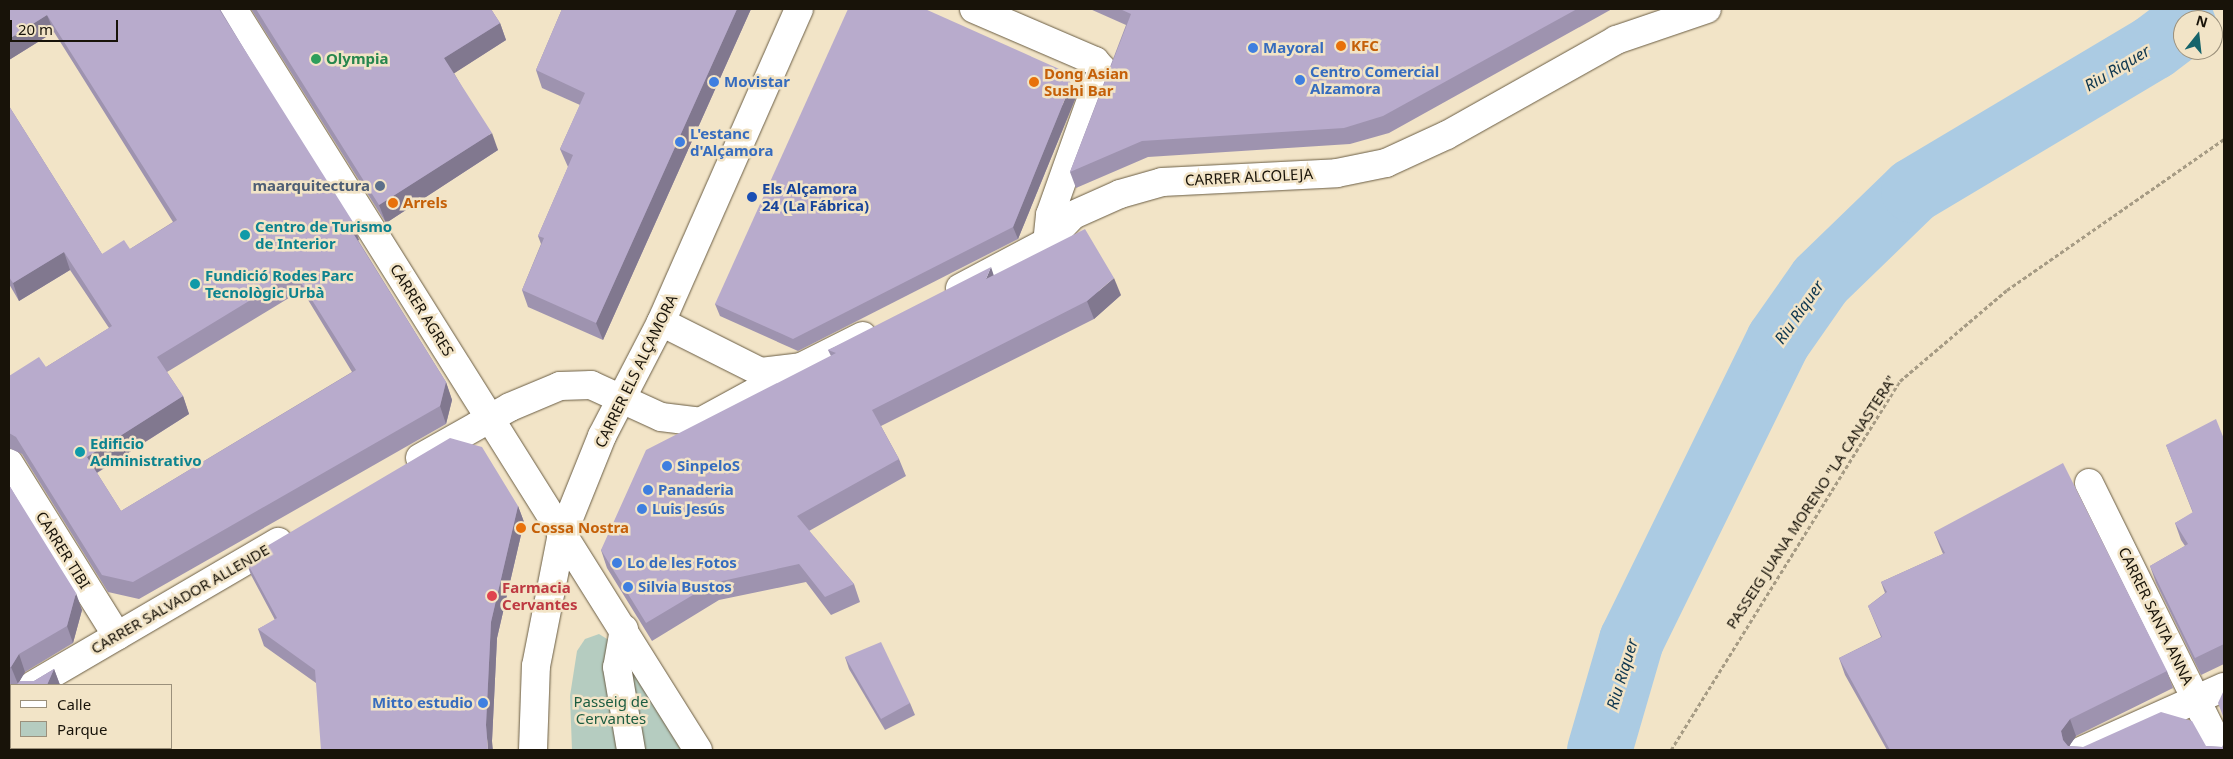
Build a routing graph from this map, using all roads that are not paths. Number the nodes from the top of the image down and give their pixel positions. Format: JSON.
{"nodes":[{"id":1,"x":233,"y":9,"type":"edge"},
{"id":2,"x":799,"y":9,"type":"edge"},
{"id":3,"x":974,"y":9,"type":"edge"},
{"id":4,"x":1707,"y":9,"type":"edge"},
{"id":5,"x":1047,"y":242,"type":"junction"},
{"id":6,"x":937,"y":300,"type":"edge"},
{"id":7,"x":661,"y":322,"type":"junction"},
{"id":8,"x":886,"y":325,"type":"edge"},
{"id":9,"x":801,"y":367,"type":"junction"},
{"id":10,"x":621,"y":399,"type":"junction"},
{"id":11,"x":490,"y":418,"type":"junction"},
{"id":12,"x":9,"y":463,"type":"edge"},
{"id":13,"x":401,"y":469,"type":"edge"},
{"id":14,"x":2089,"y":483,"type":"dead end"},
{"id":15,"x":298,"y":530,"type":"edge"},
{"id":16,"x":561,"y":538,"type":"junction"},
{"id":17,"x":624,"y":629,"type":"junction"},
{"id":18,"x":117,"y":636,"type":"junction"},
{"id":19,"x":35,"y":684,"type":"edge"},
{"id":20,"x":2224,"y":687,"type":"edge"},
{"id":21,"x":2197,"y":700,"type":"junction"},
{"id":22,"x":534,"y":750,"type":"edge"},
{"id":23,"x":631,"y":750,"type":"edge"},
{"id":24,"x":698,"y":750,"type":"edge"},
{"id":25,"x":2083,"y":750,"type":"edge"},
{"id":26,"x":2221,"y":750,"type":"edge"}],
"edges":[{"from":1,"to":11,"type":"street","name":"CARRER AGRES"},
{"from":2,"to":7,"type":"street","name":"CARRER ELS ALÇAMORA"},
{"from":3,"to":5,"type":"street"},
{"from":4,"to":5,"type":"street","name":"CARRER ALCOLEJA"},
{"from":5,"to":6,"type":"street","name":"CARRER ALCOLEJA"},
{"from":7,"to":9,"type":"street"},
{"from":7,"to":10,"type":"street","name":"CARRER ELS ALÇAMORA"},
{"from":8,"to":9,"type":"street"},
{"from":9,"to":10,"type":"street"},
{"from":10,"to":11,"type":"street"},
{"from":10,"to":16,"type":"street","name":"CARRER ELS ALÇAMORA"},
{"from":11,"to":13,"type":"street"},
{"from":11,"to":16,"type":"street","name":"CARRER AGRES"},
{"from":12,"to":18,"type":"street","name":"CARRER TIBI"},
{"from":14,"to":21,"type":"street","name":"CARRER SANTA ANNA"},
{"from":15,"to":18,"type":"street","name":"CARRER SALVADOR ALLENDE"},
{"from":16,"to":17,"type":"street","name":"CARRER AGRES"},
{"from":16,"to":22,"type":"street","name":"CARRER ELS ALÇAMORA"},
{"from":17,"to":23,"type":"street"},
{"from":17,"to":24,"type":"street","name":"CARRER AGRES"},
{"from":18,"to":19,"type":"street","name":"CARRER SALVADOR ALLENDE"},
{"from":20,"to":21,"type":"street"},
{"from":21,"to":25,"type":"street"},
{"from":21,"to":26,"type":"street","name":"CARRER SANTA ANNA"}]}
